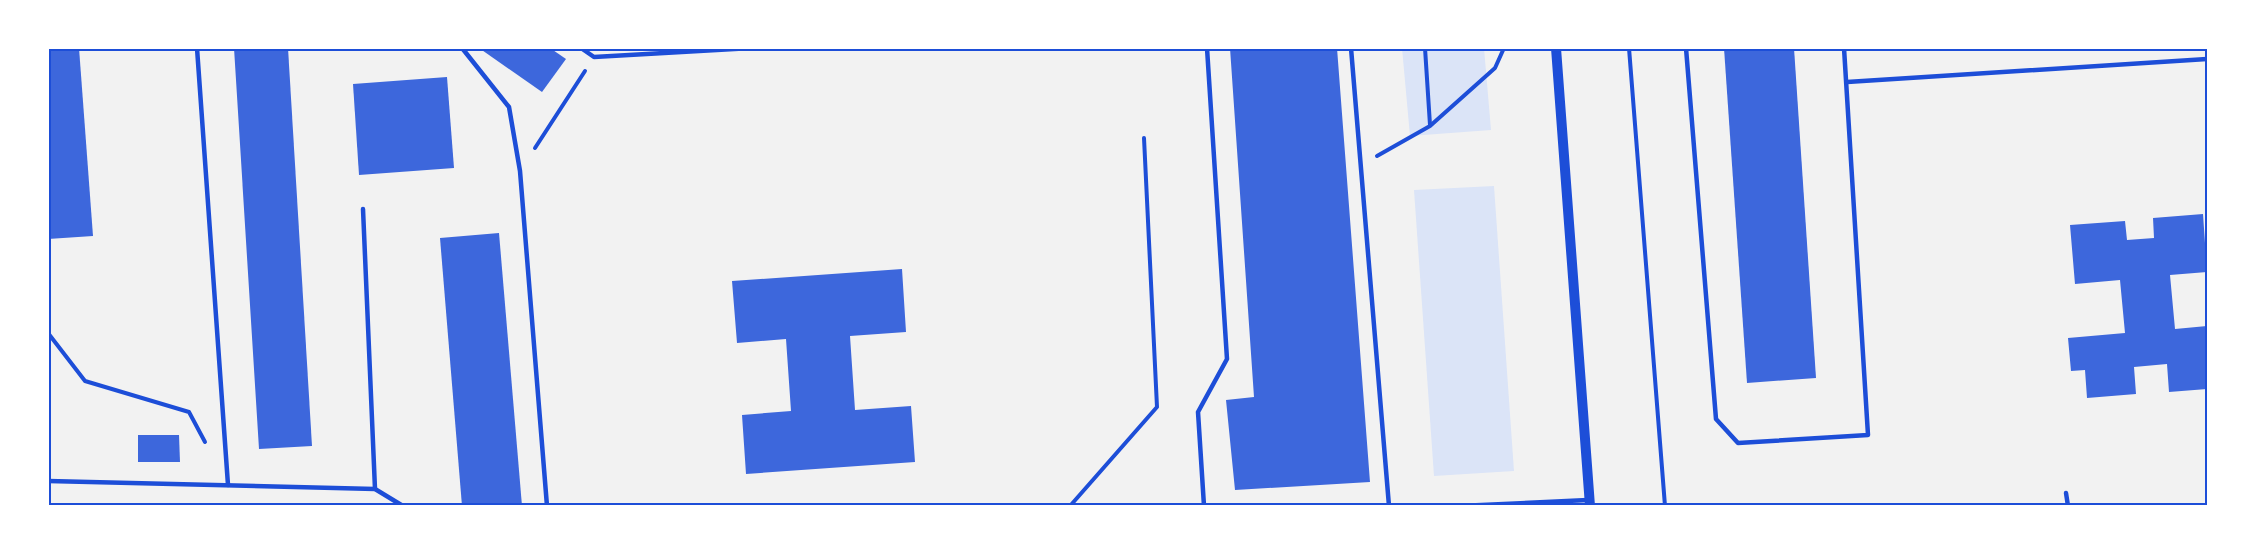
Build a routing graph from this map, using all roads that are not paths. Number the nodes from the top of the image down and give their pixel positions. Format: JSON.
{"nodes":[{"id":1,"x":196,"y":48,"type":"edge"},
{"id":2,"x":462,"y":48,"type":"edge"},
{"id":3,"x":580,"y":48,"type":"edge"},
{"id":4,"x":752,"y":48,"type":"edge"},
{"id":5,"x":1207,"y":48,"type":"edge"},
{"id":6,"x":1351,"y":48,"type":"edge"},
{"id":7,"x":1556,"y":48,"type":"edge"},
{"id":8,"x":1686,"y":48,"type":"edge"},
{"id":9,"x":1844,"y":48,"type":"edge"},
{"id":10,"x":2207,"y":59,"type":"edge"},
{"id":11,"x":1847,"y":82,"type":"junction"},
{"id":12,"x":363,"y":210,"type":"dead end"},
{"id":13,"x":48,"y":481,"type":"edge"},
{"id":14,"x":228,"y":485,"type":"junction"},
{"id":15,"x":375,"y":489,"type":"junction"},
{"id":16,"x":2066,"y":493,"type":"dead end"},
{"id":17,"x":1590,"y":503,"type":"edge"},
{"id":18,"x":403,"y":506,"type":"edge"},
{"id":19,"x":547,"y":506,"type":"edge"},
{"id":20,"x":1204,"y":506,"type":"edge"},
{"id":21,"x":1389,"y":506,"type":"edge"},
{"id":22,"x":1459,"y":506,"type":"edge"},
{"id":23,"x":2068,"y":506,"type":"edge"}],
"edges":[{"from":1,"to":14,"type":"lane"},
{"from":2,"to":19,"type":"lane"},
{"from":3,"to":4,"type":"lane"},
{"from":5,"to":20,"type":"lane"},
{"from":6,"to":21,"type":"lane"},
{"from":7,"to":17,"type":"street"},
{"from":8,"to":11,"type":"lane"},
{"from":9,"to":11,"type":"lane"},
{"from":10,"to":11,"type":"lane"},
{"from":12,"to":15,"type":"lane"},
{"from":13,"to":14,"type":"lane"},
{"from":14,"to":15,"type":"lane"},
{"from":15,"to":18,"type":"lane"},
{"from":16,"to":23,"type":"lane"},
{"from":17,"to":22,"type":"lane"}]}
